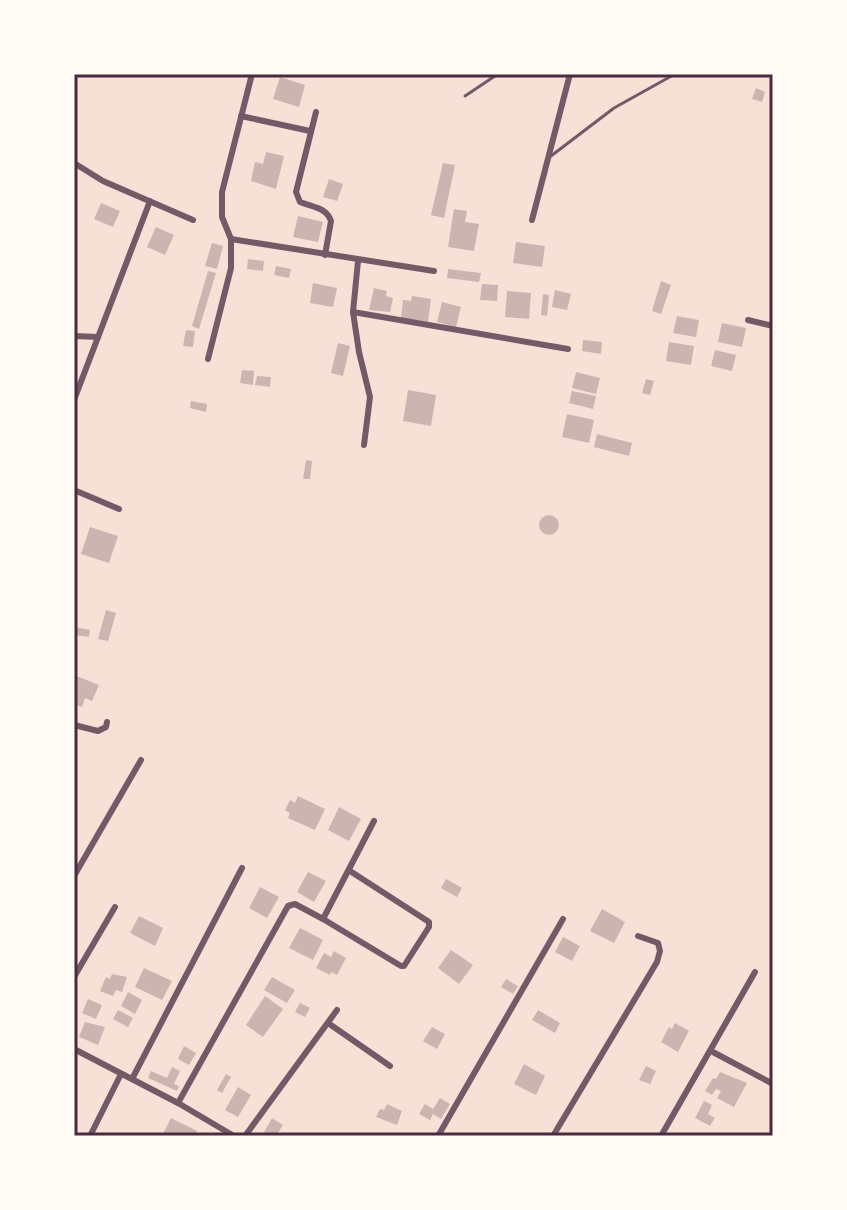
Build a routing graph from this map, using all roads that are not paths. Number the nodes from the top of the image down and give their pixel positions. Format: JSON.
{"nodes":[{"id":1,"x":252,"y":74,"type":"edge"},
{"id":2,"x":498,"y":74,"type":"edge"},
{"id":3,"x":570,"y":74,"type":"edge"},
{"id":4,"x":675,"y":74,"type":"edge"},
{"id":5,"x":465,"y":96,"type":"dead end"},
{"id":6,"x":316,"y":112,"type":"dead end"},
{"id":7,"x":241,"y":116,"type":"junction"},
{"id":8,"x":310,"y":131,"type":"junction"},
{"id":9,"x":548,"y":158,"type":"junction"},
{"id":10,"x":74,"y":163,"type":"edge"},
{"id":11,"x":150,"y":201,"type":"junction"},
{"id":12,"x":193,"y":220,"type":"dead end"},
{"id":13,"x":532,"y":220,"type":"dead end"},
{"id":14,"x":231,"y":239,"type":"junction"},
{"id":15,"x":325,"y":255,"type":"junction"},
{"id":16,"x":358,"y":261,"type":"junction"},
{"id":17,"x":434,"y":271,"type":"dead end"},
{"id":18,"x":353,"y":312,"type":"junction"},
{"id":19,"x":748,"y":320,"type":"dead end"},
{"id":20,"x":773,"y":326,"type":"edge"},
{"id":21,"x":74,"y":336,"type":"edge"},
{"id":22,"x":98,"y":337,"type":"junction"},
{"id":23,"x":568,"y":349,"type":"dead end"},
{"id":24,"x":208,"y":359,"type":"dead end"},
{"id":25,"x":74,"y":400,"type":"edge"},
{"id":26,"x":364,"y":445,"type":"dead end"},
{"id":27,"x":74,"y":490,"type":"edge"},
{"id":28,"x":119,"y":509,"type":"dead end"},
{"id":29,"x":107,"y":722,"type":"dead end"},
{"id":30,"x":74,"y":725,"type":"edge"},
{"id":31,"x":141,"y":760,"type":"dead end"},
{"id":32,"x":374,"y":821,"type":"dead end"},
{"id":33,"x":242,"y":868,"type":"dead end"},
{"id":34,"x":350,"y":871,"type":"junction"},
{"id":35,"x":74,"y":876,"type":"edge"},
{"id":36,"x":115,"y":907,"type":"dead end"},
{"id":37,"x":323,"y":919,"type":"junction"},
{"id":38,"x":563,"y":919,"type":"dead end"},
{"id":39,"x":638,"y":936,"type":"dead end"},
{"id":40,"x":755,"y":972,"type":"dead end"},
{"id":41,"x":74,"y":977,"type":"edge"},
{"id":42,"x":337,"y":1010,"type":"dead end"},
{"id":43,"x":328,"y":1023,"type":"junction"},
{"id":44,"x":74,"y":1049,"type":"edge"},
{"id":45,"x":711,"y":1051,"type":"junction"},
{"id":46,"x":390,"y":1066,"type":"dead end"},
{"id":47,"x":121,"y":1074,"type":"junction"},
{"id":48,"x":132,"y":1079,"type":"junction"},
{"id":49,"x":773,"y":1084,"type":"edge"},
{"id":50,"x":178,"y":1103,"type":"junction"},
{"id":51,"x":220,"y":1127,"type":"junction"},
{"id":52,"x":90,"y":1136,"type":"edge"},
{"id":53,"x":216,"y":1136,"type":"edge"},
{"id":54,"x":234,"y":1136,"type":"edge"},
{"id":55,"x":245,"y":1136,"type":"edge"},
{"id":56,"x":438,"y":1136,"type":"edge"},
{"id":57,"x":553,"y":1136,"type":"edge"},
{"id":58,"x":661,"y":1136,"type":"edge"}],
"edges":[{"from":1,"to":7,"type":"street"},
{"from":2,"to":5,"type":"lane"},
{"from":3,"to":9,"type":"street"},
{"from":4,"to":9,"type":"lane"},
{"from":6,"to":8,"type":"street"},
{"from":7,"to":8,"type":"street"},
{"from":7,"to":14,"type":"street"},
{"from":8,"to":15,"type":"street"},
{"from":9,"to":13,"type":"street"},
{"from":10,"to":11,"type":"street"},
{"from":11,"to":12,"type":"street"},
{"from":11,"to":22,"type":"street"},
{"from":14,"to":15,"type":"street"},
{"from":14,"to":24,"type":"street"},
{"from":15,"to":16,"type":"street"},
{"from":16,"to":17,"type":"street"},
{"from":16,"to":18,"type":"street"},
{"from":18,"to":23,"type":"street"},
{"from":18,"to":26,"type":"street"},
{"from":19,"to":20,"type":"street"},
{"from":21,"to":22,"type":"street"},
{"from":22,"to":25,"type":"street"},
{"from":27,"to":28,"type":"street"},
{"from":29,"to":30,"type":"street"},
{"from":31,"to":35,"type":"street"},
{"from":32,"to":34,"type":"street"},
{"from":33,"to":48,"type":"street"},
{"from":34,"to":37,"type":"street"},
{"from":34,"to":37,"type":"street"},
{"from":36,"to":41,"type":"street"},
{"from":37,"to":50,"type":"street"},
{"from":38,"to":56,"type":"street"},
{"from":39,"to":57,"type":"street"},
{"from":40,"to":45,"type":"street"},
{"from":42,"to":43,"type":"street"},
{"from":43,"to":46,"type":"street"},
{"from":43,"to":55,"type":"street"},
{"from":44,"to":47,"type":"street"},
{"from":45,"to":49,"type":"street"},
{"from":45,"to":58,"type":"street"},
{"from":47,"to":48,"type":"street"},
{"from":47,"to":52,"type":"street"},
{"from":48,"to":50,"type":"street"},
{"from":50,"to":51,"type":"street"},
{"from":51,"to":53,"type":"street"},
{"from":51,"to":54,"type":"street"}]}
